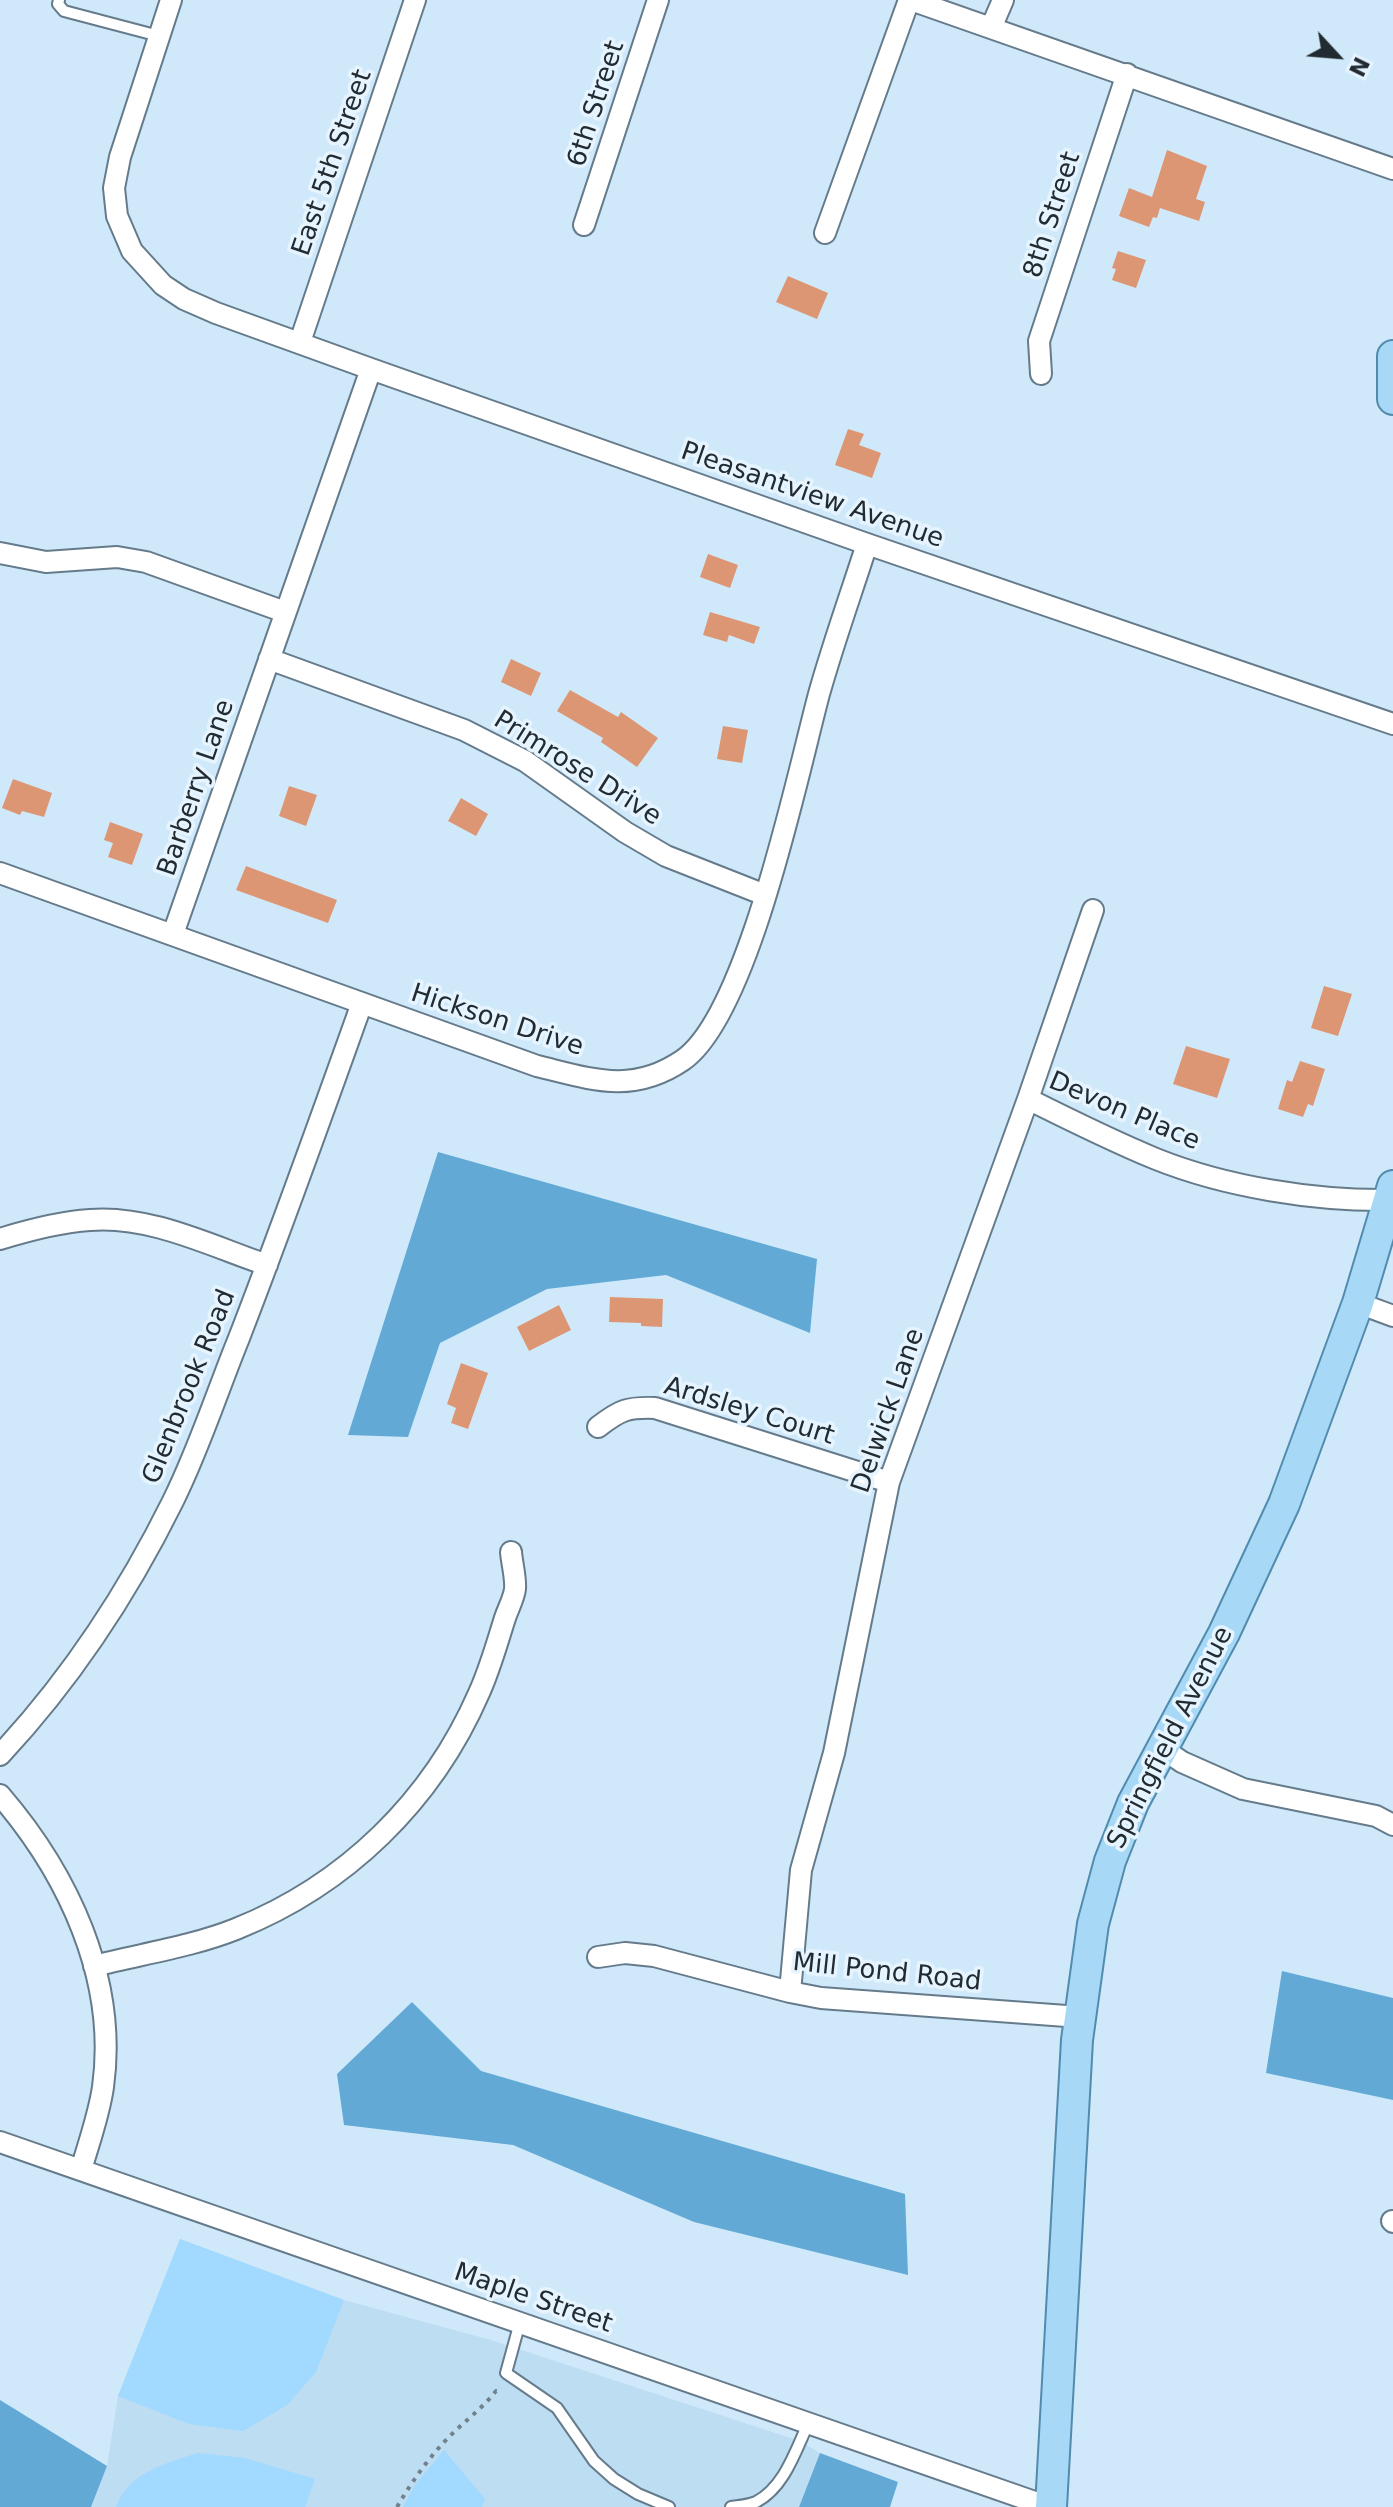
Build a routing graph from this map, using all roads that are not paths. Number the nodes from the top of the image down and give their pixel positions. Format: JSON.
{"nodes":[{"id":1,"x":59,"y":0,"type":"edge"},
{"id":2,"x":171,"y":0,"type":"edge"},
{"id":3,"x":415,"y":0,"type":"edge"},
{"id":4,"x":658,"y":0,"type":"edge"},
{"id":5,"x":910,"y":0,"type":"edge"},
{"id":6,"x":1003,"y":0,"type":"edge"},
{"id":7,"x":991,"y":28,"type":"junction"},
{"id":8,"x":159,"y":36,"type":"junction"},
{"id":9,"x":1127,"y":74,"type":"junction"},
{"id":10,"x":1393,"y":169,"type":"edge"},
{"id":11,"x":584,"y":225,"type":"dead end"},
{"id":12,"x":825,"y":233,"type":"dead end"},
{"id":13,"x":300,"y":342,"type":"junction"},
{"id":14,"x":1393,"y":356,"type":"edge"},
{"id":15,"x":371,"y":369,"type":"junction"},
{"id":16,"x":1041,"y":374,"type":"dead end"},
{"id":17,"x":1393,"y":399,"type":"edge"},
{"id":18,"x":867,"y":544,"type":"junction"},
{"id":19,"x":0,"y":553,"type":"edge"},
{"id":20,"x":285,"y":612,"type":"junction"},
{"id":21,"x":269,"y":659,"type":"junction"},
{"id":22,"x":1393,"y":724,"type":"edge"},
{"id":23,"x":0,"y":873,"type":"edge"},
{"id":24,"x":765,"y":895,"type":"junction"},
{"id":25,"x":1093,"y":910,"type":"dead end"},
{"id":26,"x":173,"y":934,"type":"junction"},
{"id":27,"x":362,"y":1003,"type":"junction"},
{"id":28,"x":1028,"y":1099,"type":"junction"},
{"id":29,"x":1391,"y":1193,"type":"edge"},
{"id":30,"x":0,"y":1239,"type":"edge"},
{"id":31,"x":267,"y":1265,"type":"junction"},
{"id":32,"x":1358,"y":1303,"type":"junction"},
{"id":33,"x":1393,"y":1316,"type":"edge"},
{"id":34,"x":598,"y":1427,"type":"dead end"},
{"id":35,"x":889,"y":1482,"type":"junction"},
{"id":36,"x":511,"y":1552,"type":"dead end"},
{"id":37,"x":1163,"y":1749,"type":"junction"},
{"id":38,"x":0,"y":1755,"type":"edge"},
{"id":39,"x":0,"y":1795,"type":"edge"},
{"id":40,"x":1393,"y":1825,"type":"edge"},
{"id":41,"x":598,"y":1957,"type":"dead end"},
{"id":42,"x":94,"y":1966,"type":"junction"},
{"id":43,"x":790,"y":1992,"type":"junction"},
{"id":44,"x":1080,"y":2017,"type":"junction"},
{"id":45,"x":0,"y":2142,"type":"edge"},
{"id":46,"x":81,"y":2170,"type":"junction"},
{"id":47,"x":520,"y":2322,"type":"junction"},
{"id":48,"x":809,"y":2422,"type":"junction"},
{"id":49,"x":756,"y":2505,"type":"edge"},
{"id":50,"x":669,"y":2507,"type":"edge"},
{"id":51,"x":731,"y":2507,"type":"edge"},
{"id":52,"x":1050,"y":2507,"type":"edge"}],
"edges":[{"from":1,"to":8,"type":"lane"},
{"from":2,"to":8,"type":"street","name":"Pleasantview Avenue"},
{"from":3,"to":13,"type":"street","name":"East 5th Street"},
{"from":4,"to":11,"type":"street","name":"6th Street"},
{"from":5,"to":7,"type":"street"},
{"from":5,"to":12,"type":"street"},
{"from":6,"to":7,"type":"street"},
{"from":7,"to":9,"type":"street"},
{"from":8,"to":13,"type":"street","name":"Pleasantview Avenue"},
{"from":9,"to":10,"type":"street"},
{"from":9,"to":16,"type":"street","name":"8th Street"},
{"from":13,"to":15,"type":"street","name":"Pleasantview Avenue"},
{"from":14,"to":17,"type":"main road"},
{"from":15,"to":18,"type":"street","name":"Pleasantview Avenue"},
{"from":15,"to":20,"type":"street"},
{"from":18,"to":22,"type":"street","name":"Pleasantview Avenue"},
{"from":18,"to":24,"type":"street","name":"Hickson Drive"},
{"from":19,"to":20,"type":"street"},
{"from":20,"to":21,"type":"street","name":"Barberry Lane"},
{"from":21,"to":24,"type":"street","name":"Primrose Drive"},
{"from":21,"to":26,"type":"street","name":"Barberry Lane"},
{"from":23,"to":26,"type":"street","name":"Hickson Drive"},
{"from":24,"to":27,"type":"street","name":"Hickson Drive"},
{"from":25,"to":28,"type":"street","name":"Delwick Lane"},
{"from":26,"to":27,"type":"street","name":"Hickson Drive"},
{"from":27,"to":31,"type":"street","name":"Glenbrook Road"},
{"from":28,"to":29,"type":"street","name":"Devon Place"},
{"from":28,"to":35,"type":"street","name":"Delwick Lane"},
{"from":29,"to":32,"type":"main road","name":"Springfield Avenue"},
{"from":30,"to":31,"type":"street"},
{"from":31,"to":38,"type":"street","name":"Glenbrook Road"},
{"from":32,"to":33,"type":"street"},
{"from":32,"to":37,"type":"main road","name":"Springfield Avenue"},
{"from":34,"to":35,"type":"street","name":"Ardsley Court"},
{"from":35,"to":43,"type":"street","name":"Delwick Lane"},
{"from":36,"to":42,"type":"street"},
{"from":37,"to":40,"type":"street"},
{"from":37,"to":44,"type":"main road","name":"Springfield Avenue"},
{"from":39,"to":42,"type":"street"},
{"from":41,"to":43,"type":"street","name":"Mill Pond Road"},
{"from":42,"to":46,"type":"street"},
{"from":43,"to":44,"type":"street","name":"Mill Pond Road"},
{"from":44,"to":52,"type":"main road","name":"Springfield Avenue"},
{"from":45,"to":46,"type":"street","name":"Maple Street"},
{"from":46,"to":47,"type":"street","name":"Maple Street"},
{"from":47,"to":48,"type":"street","name":"Maple Street"},
{"from":47,"to":50,"type":"lane"},
{"from":48,"to":49,"type":"lane"},
{"from":48,"to":52,"type":"street","name":"Maple Street"},
{"from":49,"to":51,"type":"lane"}]}
